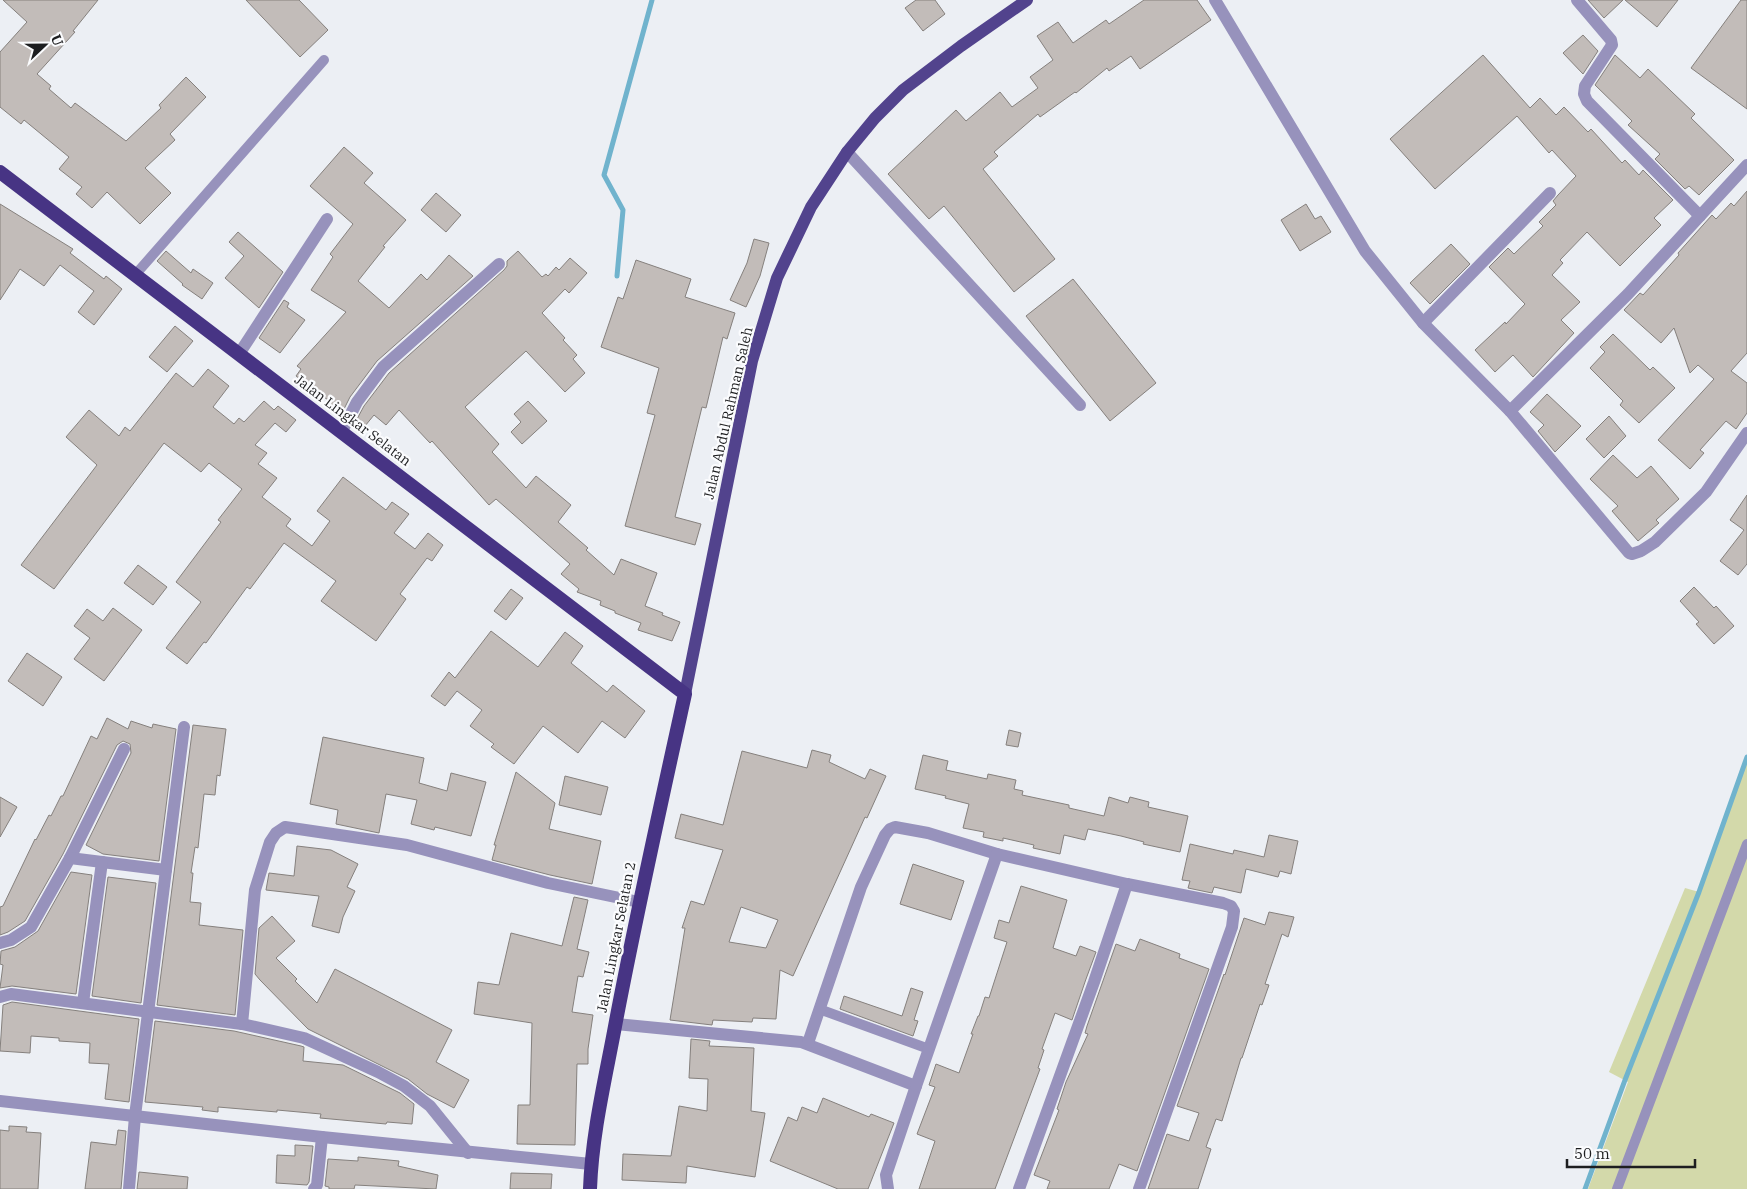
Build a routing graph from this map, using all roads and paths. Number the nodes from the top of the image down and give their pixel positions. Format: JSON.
{"nodes":[{"id":1,"x":1027,"y":0,"type":"edge"},
{"id":2,"x":1215,"y":0,"type":"edge"},
{"id":3,"x":1577,"y":0,"type":"edge"},
{"id":4,"x":324,"y":60,"type":"dead end"},
{"id":5,"x":848,"y":152,"type":"junction"},
{"id":6,"x":1747,"y":165,"type":"edge"},
{"id":7,"x":0,"y":172,"type":"edge"},
{"id":8,"x":1550,"y":193,"type":"dead end"},
{"id":9,"x":1700,"y":216,"type":"junction"},
{"id":10,"x":327,"y":218,"type":"dead end"},
{"id":11,"x":500,"y":264,"type":"dead end"},
{"id":12,"x":135,"y":275,"type":"junction"},
{"id":13,"x":1423,"y":324,"type":"junction"},
{"id":14,"x":239,"y":354,"type":"junction"},
{"id":15,"x":1080,"y":405,"type":"dead end"},
{"id":16,"x":1510,"y":412,"type":"junction"},
{"id":17,"x":342,"y":431,"type":"junction"},
{"id":18,"x":1747,"y":433,"type":"edge"},
{"id":19,"x":685,"y":694,"type":"junction"},
{"id":20,"x":184,"y":727,"type":"dead end"},
{"id":21,"x":124,"y":749,"type":"dead end"},
{"id":22,"x":1747,"y":844,"type":"edge"},
{"id":23,"x":997,"y":854,"type":"junction"},
{"id":24,"x":70,"y":858,"type":"junction"},
{"id":25,"x":102,"y":862,"type":"junction"},
{"id":26,"x":166,"y":870,"type":"junction"},
{"id":27,"x":1126,"y":884,"type":"junction"},
{"id":28,"x":639,"y":902,"type":"junction"},
{"id":29,"x":0,"y":943,"type":"edge"},
{"id":30,"x":0,"y":997,"type":"edge"},
{"id":31,"x":83,"y":1003,"type":"junction"},
{"id":32,"x":820,"y":1009,"type":"junction"},
{"id":33,"x":149,"y":1012,"type":"junction"},
{"id":34,"x":242,"y":1024,"type":"junction"},
{"id":35,"x":616,"y":1024,"type":"junction"},
{"id":36,"x":808,"y":1044,"type":"junction"},
{"id":37,"x":929,"y":1049,"type":"junction"},
{"id":38,"x":916,"y":1086,"type":"junction"},
{"id":39,"x":0,"y":1101,"type":"edge"},
{"id":40,"x":136,"y":1116,"type":"junction"},
{"id":41,"x":322,"y":1137,"type":"junction"},
{"id":42,"x":468,"y":1153,"type":"junction"},
{"id":43,"x":591,"y":1164,"type":"junction"},
{"id":44,"x":129,"y":1189,"type":"edge"},
{"id":45,"x":314,"y":1189,"type":"edge"},
{"id":46,"x":590,"y":1189,"type":"edge"},
{"id":47,"x":888,"y":1189,"type":"edge"},
{"id":48,"x":1019,"y":1189,"type":"edge"},
{"id":49,"x":1140,"y":1189,"type":"edge"},
{"id":50,"x":1617,"y":1189,"type":"edge"}],
"edges":[{"from":1,"to":5,"type":"main road","name":"Jalan Abdul Rahman Saleh"},
{"from":2,"to":13,"type":"street"},
{"from":3,"to":9,"type":"street"},
{"from":4,"to":12,"type":"lane"},
{"from":5,"to":15,"type":"street"},
{"from":5,"to":19,"type":"main road","name":"Jalan Abdul Rahman Saleh"},
{"from":6,"to":9,"type":"street"},
{"from":7,"to":12,"type":"highway","name":"Jalan Lingkar Selatan"},
{"from":8,"to":13,"type":"street"},
{"from":9,"to":16,"type":"street"},
{"from":10,"to":14,"type":"street"},
{"from":11,"to":17,"type":"street"},
{"from":12,"to":14,"type":"highway","name":"Jalan Lingkar Selatan"},
{"from":13,"to":16,"type":"street"},
{"from":14,"to":17,"type":"highway","name":"Jalan Lingkar Selatan"},
{"from":16,"to":18,"type":"street"},
{"from":17,"to":19,"type":"highway","name":"Jalan Lingkar Selatan"},
{"from":19,"to":28,"type":"highway","name":"Jalan Lingkar Selatan 2"},
{"from":20,"to":26,"type":"street"},
{"from":21,"to":24,"type":"street"},
{"from":22,"to":50,"type":"lane"},
{"from":23,"to":27,"type":"street"},
{"from":23,"to":32,"type":"street"},
{"from":23,"to":37,"type":"street"},
{"from":24,"to":25,"type":"street"},
{"from":24,"to":29,"type":"street"},
{"from":25,"to":26,"type":"street"},
{"from":25,"to":31,"type":"street"},
{"from":26,"to":33,"type":"street"},
{"from":27,"to":48,"type":"street"},
{"from":27,"to":49,"type":"street"},
{"from":28,"to":34,"type":"street"},
{"from":28,"to":35,"type":"highway","name":"Jalan Lingkar Selatan 2"},
{"from":30,"to":31,"type":"street"},
{"from":31,"to":33,"type":"street"},
{"from":32,"to":36,"type":"street"},
{"from":32,"to":37,"type":"lane"},
{"from":33,"to":34,"type":"street"},
{"from":33,"to":40,"type":"street"},
{"from":34,"to":42,"type":"street"},
{"from":35,"to":36,"type":"street"},
{"from":35,"to":43,"type":"highway","name":"Jalan Lingkar Selatan 2"},
{"from":36,"to":38,"type":"street"},
{"from":37,"to":38,"type":"street"},
{"from":38,"to":47,"type":"street"},
{"from":39,"to":40,"type":"street"},
{"from":40,"to":41,"type":"street"},
{"from":40,"to":44,"type":"street"},
{"from":41,"to":42,"type":"street"},
{"from":41,"to":45,"type":"street"},
{"from":42,"to":43,"type":"street"},
{"from":43,"to":46,"type":"highway","name":"Jalan Lingkar Selatan 2"}]}
